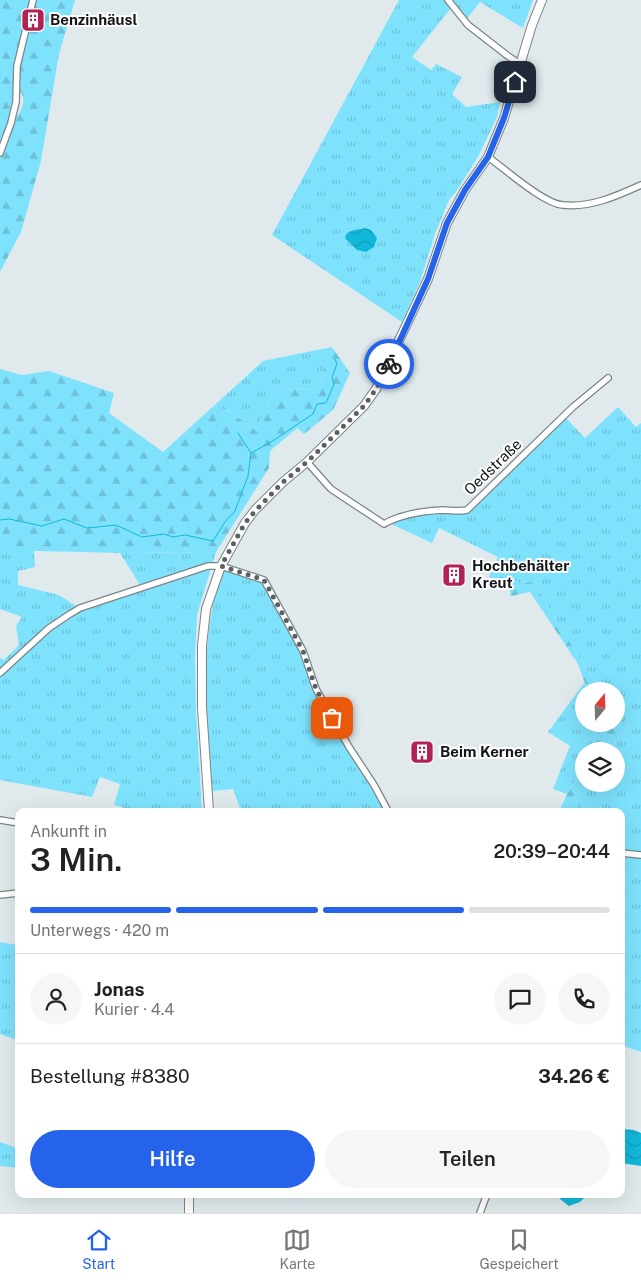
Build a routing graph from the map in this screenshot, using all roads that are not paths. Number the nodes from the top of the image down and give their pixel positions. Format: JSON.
{"nodes":[{"id":1,"x":33,"y":0,"type":"edge"},
{"id":2,"x":448,"y":0,"type":"edge"},
{"id":3,"x":542,"y":0,"type":"edge"},
{"id":4,"x":520,"y":64,"type":"junction"},
{"id":5,"x":0,"y":153,"type":"edge"},
{"id":6,"x":488,"y":157,"type":"junction"},
{"id":7,"x":641,"y":185,"type":"edge"},
{"id":8,"x":608,"y":378,"type":"dead end"},
{"id":9,"x":307,"y":462,"type":"junction"},
{"id":10,"x":221,"y":566,"type":"junction"},
{"id":11,"x":0,"y":673,"type":"edge"},
{"id":12,"x":209,"y":808,"type":"edge"},
{"id":13,"x":386,"y":808,"type":"edge"},
{"id":14,"x":0,"y":820,"type":"edge"},
{"id":15,"x":15,"y":823,"type":"edge"},
{"id":16,"x":625,"y":853,"type":"edge"},
{"id":17,"x":641,"y":855,"type":"edge"},
{"id":18,"x":15,"y":893,"type":"edge"},
{"id":19,"x":0,"y":894,"type":"edge"},
{"id":20,"x":189,"y":1198,"type":"edge"},
{"id":21,"x":486,"y":1198,"type":"edge"},
{"id":22,"x":189,"y":1213,"type":"edge"},
{"id":23,"x":480,"y":1213,"type":"edge"}],
"edges":[{"from":1,"to":5,"type":"street"},
{"from":2,"to":4,"type":"street"},
{"from":3,"to":4,"type":"main road"},
{"from":4,"to":6,"type":"main road"},
{"from":6,"to":7,"type":"street"},
{"from":6,"to":9,"type":"main road"},
{"from":8,"to":9,"type":"street","name":"Oedstraße"},
{"from":9,"to":10,"type":"main road"},
{"from":10,"to":11,"type":"street"},
{"from":10,"to":12,"type":"main road"},
{"from":10,"to":13,"type":"street"},
{"from":14,"to":15,"type":"street"},
{"from":16,"to":17,"type":"street"},
{"from":18,"to":19,"type":"street"},
{"from":20,"to":22,"type":"main road"},
{"from":21,"to":23,"type":"street"}]}
